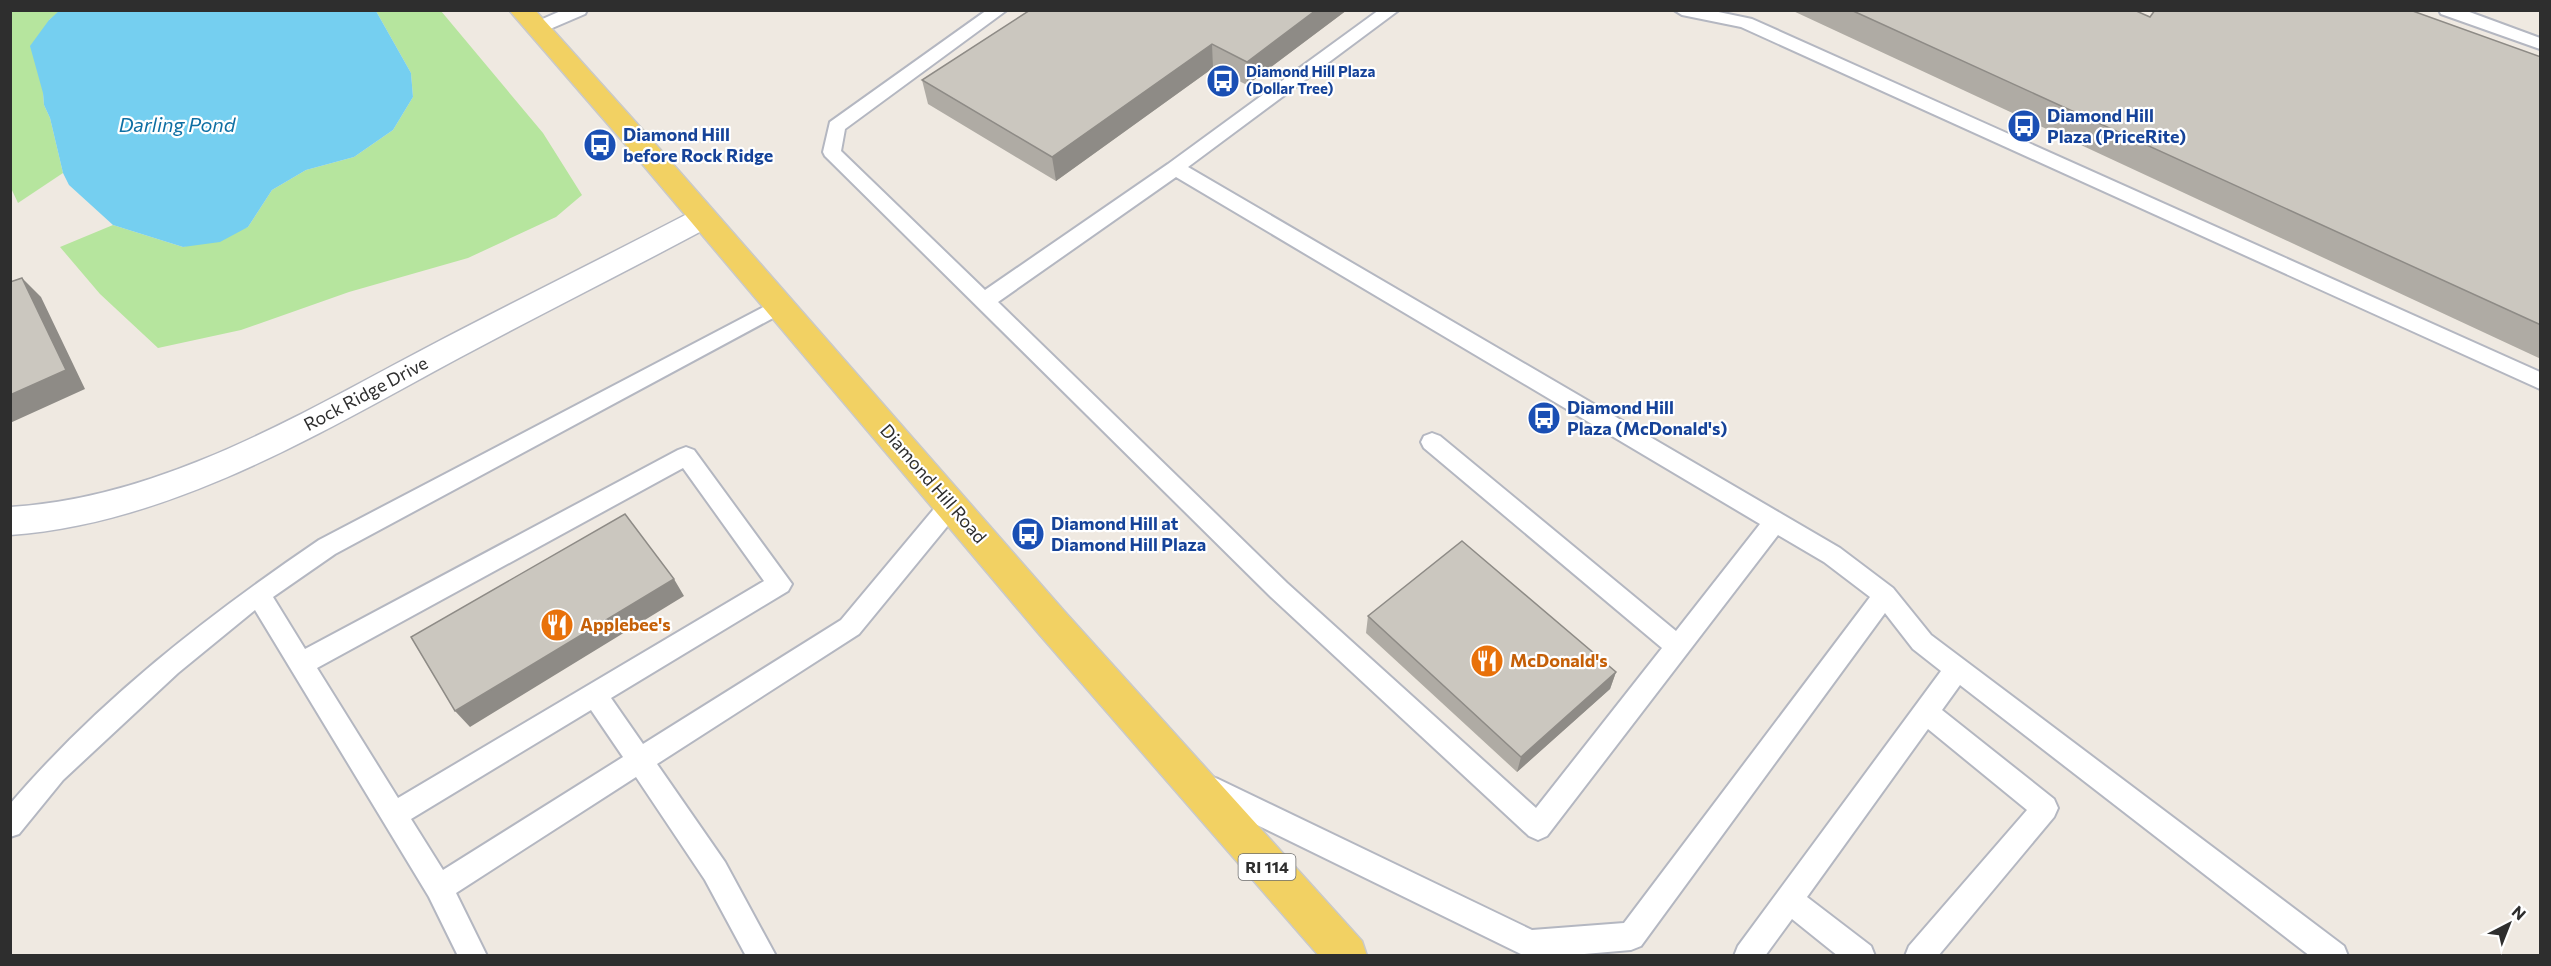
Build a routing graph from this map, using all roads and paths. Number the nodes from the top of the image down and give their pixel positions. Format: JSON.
{"nodes":[{"id":1,"x":579,"y":10,"type":"edge"},
{"id":2,"x":999,"y":10,"type":"edge"},
{"id":3,"x":1391,"y":10,"type":"edge"},
{"id":4,"x":1682,"y":10,"type":"edge"},
{"id":5,"x":2447,"y":10,"type":"edge"},
{"id":6,"x":529,"y":20,"type":"edge"},
{"id":7,"x":2541,"y":44,"type":"edge"},
{"id":8,"x":1175,"y":168,"type":"junction"},
{"id":9,"x":703,"y":218,"type":"junction"},
{"id":10,"x":983,"y":302,"type":"junction"},
{"id":11,"x":779,"y":306,"type":"junction"},
{"id":12,"x":2541,"y":381,"type":"edge"},
{"id":13,"x":1432,"y":442,"type":"dead end"},
{"id":14,"x":951,"y":505,"type":"junction"},
{"id":15,"x":10,"y":521,"type":"edge"},
{"id":16,"x":1775,"y":522,"type":"junction"},
{"id":17,"x":258,"y":594,"type":"junction"},
{"id":18,"x":1885,"y":595,"type":"junction"},
{"id":19,"x":1678,"y":647,"type":"junction"},
{"id":20,"x":301,"y":664,"type":"junction"},
{"id":21,"x":1958,"y":669,"type":"junction"},
{"id":22,"x":595,"y":695,"type":"junction"},
{"id":23,"x":1926,"y":712,"type":"junction"},
{"id":24,"x":638,"y":761,"type":"junction"},
{"id":25,"x":1188,"y":778,"type":"junction"},
{"id":26,"x":393,"y":815,"type":"junction"},
{"id":27,"x":10,"y":825,"type":"edge"},
{"id":28,"x":439,"y":888,"type":"junction"},
{"id":29,"x":1789,"y":900,"type":"junction"},
{"id":30,"x":473,"y":956,"type":"edge"},
{"id":31,"x":762,"y":956,"type":"edge"},
{"id":32,"x":1347,"y":956,"type":"edge"},
{"id":33,"x":1748,"y":956,"type":"edge"},
{"id":34,"x":1861,"y":956,"type":"edge"},
{"id":35,"x":1919,"y":956,"type":"edge"},
{"id":36,"x":2334,"y":956,"type":"edge"}],
"edges":[{"from":1,"to":6,"type":"lane"},
{"from":2,"to":10,"type":"lane"},
{"from":3,"to":8,"type":"lane"},
{"from":4,"to":12,"type":"lane"},
{"from":5,"to":7,"type":"lane"},
{"from":6,"to":9,"type":"main road","name":"Diamond Hill Road","number":"RI 114"},
{"from":8,"to":10,"type":"lane"},
{"from":8,"to":16,"type":"lane"},
{"from":9,"to":11,"type":"main road","name":"Diamond Hill Road","number":"RI 114"},
{"from":9,"to":15,"type":"street","name":"Rock Ridge Drive"},
{"from":10,"to":19,"type":"lane"},
{"from":11,"to":14,"type":"main road","name":"Diamond Hill Road","number":"RI 114"},
{"from":11,"to":17,"type":"lane"},
{"from":13,"to":19,"type":"lane"},
{"from":14,"to":24,"type":"lane"},
{"from":14,"to":25,"type":"main road","name":"Diamond Hill Road","number":"RI 114"},
{"from":16,"to":18,"type":"lane"},
{"from":16,"to":19,"type":"lane"},
{"from":17,"to":20,"type":"lane"},
{"from":17,"to":27,"type":"lane"},
{"from":18,"to":21,"type":"lane"},
{"from":18,"to":25,"type":"lane"},
{"from":20,"to":22,"type":"lane"},
{"from":20,"to":26,"type":"lane"},
{"from":21,"to":23,"type":"lane"},
{"from":21,"to":36,"type":"lane"},
{"from":22,"to":24,"type":"lane"},
{"from":22,"to":26,"type":"lane"},
{"from":23,"to":29,"type":"lane"},
{"from":23,"to":35,"type":"lane"},
{"from":24,"to":28,"type":"lane"},
{"from":24,"to":31,"type":"lane"},
{"from":25,"to":32,"type":"main road","name":"Diamond Hill Road","number":"RI 114"},
{"from":26,"to":28,"type":"lane"},
{"from":28,"to":30,"type":"lane"},
{"from":29,"to":33,"type":"lane"},
{"from":29,"to":34,"type":"lane"}]}
